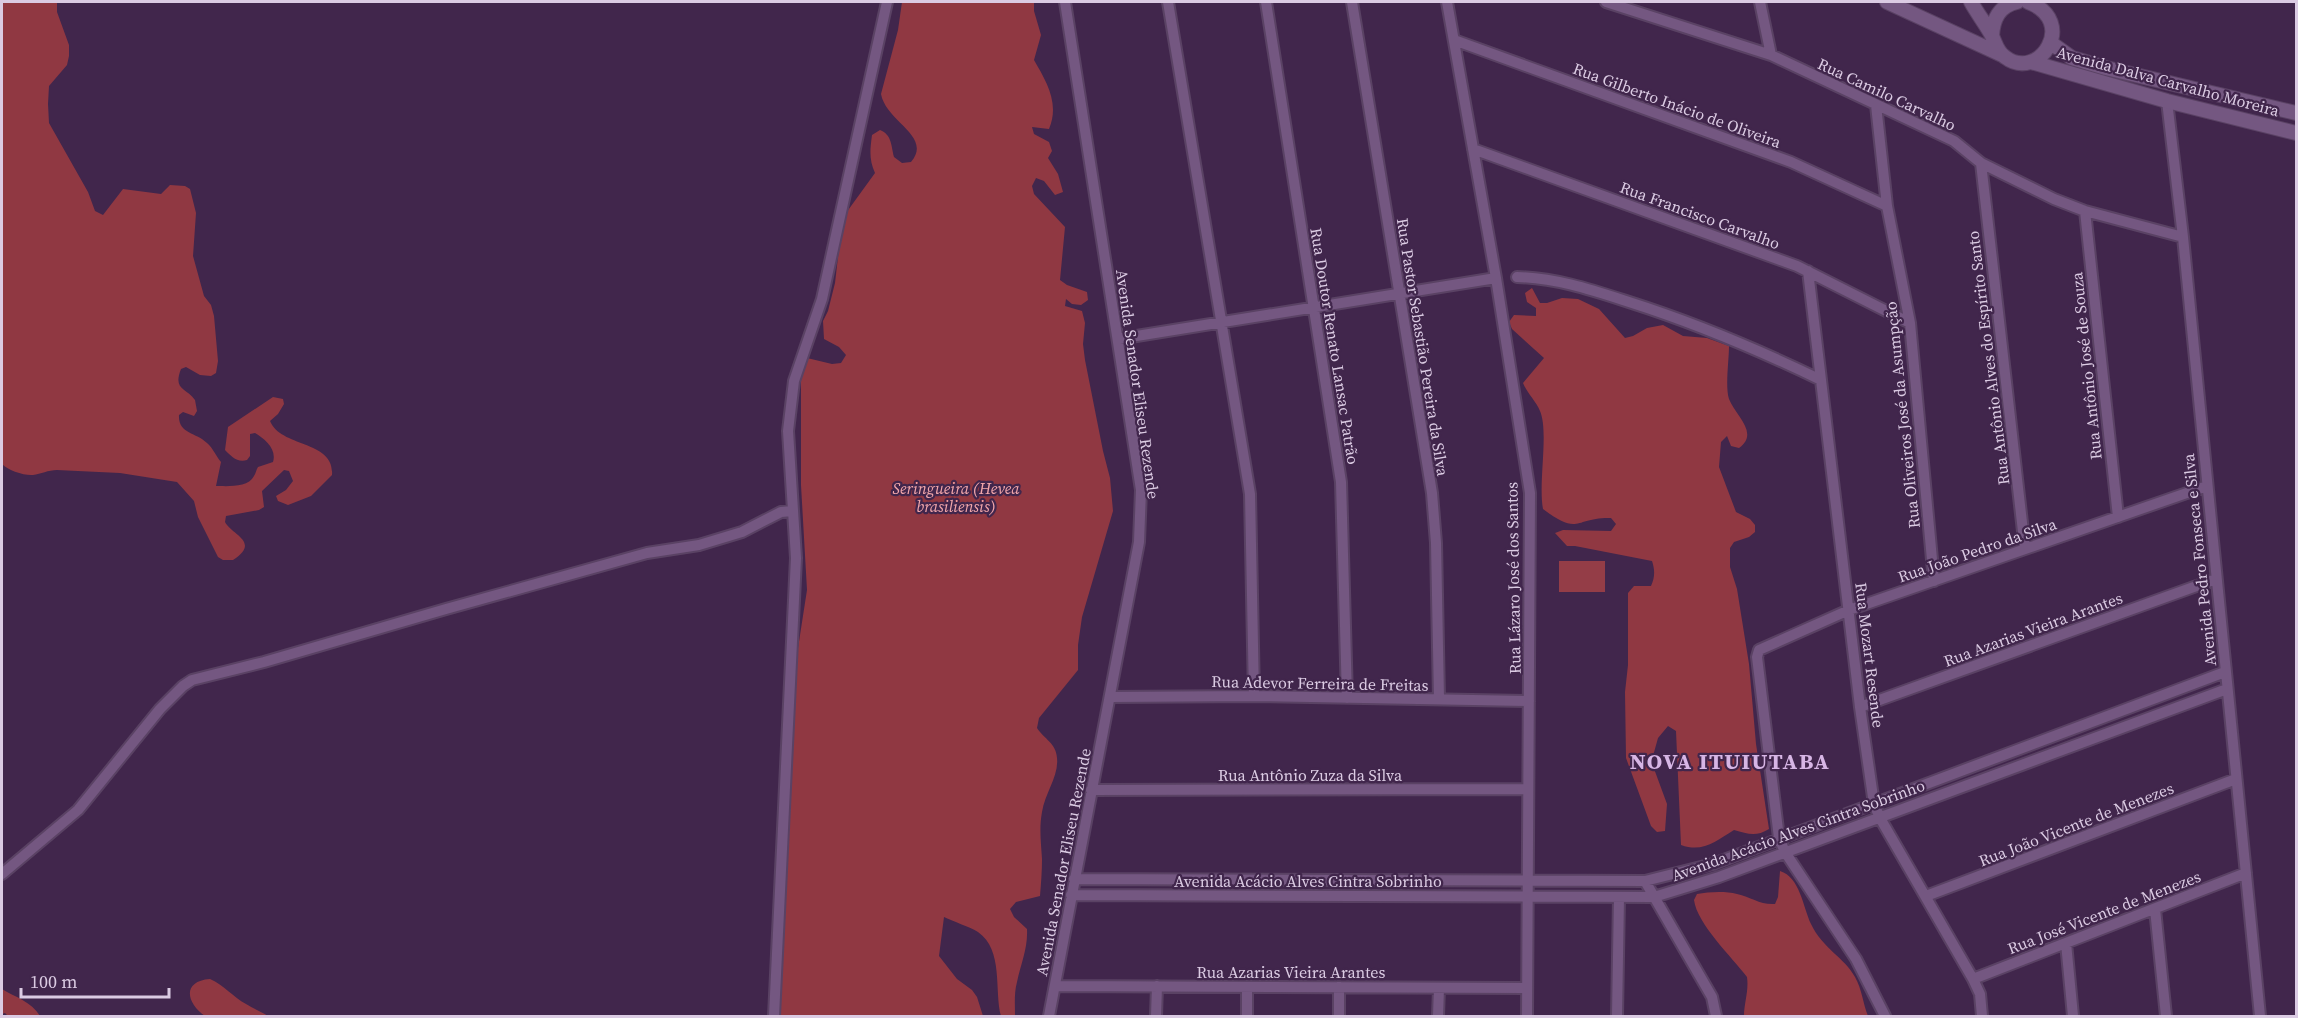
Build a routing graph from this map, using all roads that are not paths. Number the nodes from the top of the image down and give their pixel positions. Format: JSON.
{"nodes":[{"id":1,"x":887,"y":2,"type":"edge"},
{"id":2,"x":1065,"y":2,"type":"edge"},
{"id":3,"x":1168,"y":2,"type":"edge"},
{"id":4,"x":1266,"y":2,"type":"edge"},
{"id":5,"x":1352,"y":2,"type":"edge"},
{"id":6,"x":1448,"y":2,"type":"edge"},
{"id":7,"x":1605,"y":2,"type":"edge"},
{"id":8,"x":1760,"y":2,"type":"edge"},
{"id":9,"x":1887,"y":2,"type":"edge"},
{"id":10,"x":1971,"y":2,"type":"edge"},
{"id":11,"x":2013,"y":2,"type":"edge"},
{"id":12,"x":2028,"y":2,"type":"edge"},
{"id":13,"x":1992,"y":36,"type":"junction"},
{"id":14,"x":1454,"y":40,"type":"junction"},
{"id":15,"x":2051,"y":43,"type":"junction"},
{"id":16,"x":1771,"y":55,"type":"junction"},
{"id":17,"x":2004,"y":56,"type":"junction"},
{"id":18,"x":2031,"y":62,"type":"junction"},
{"id":19,"x":2167,"y":101,"type":"junction"},
{"id":20,"x":1876,"y":105,"type":"junction"},
{"id":21,"x":2296,"y":113,"type":"edge"},
{"id":22,"x":2296,"y":133,"type":"edge"},
{"id":23,"x":1473,"y":149,"type":"junction"},
{"id":24,"x":1981,"y":163,"type":"junction"},
{"id":25,"x":1887,"y":206,"type":"junction"},
{"id":26,"x":2085,"y":211,"type":"junction"},
{"id":27,"x":2183,"y":237,"type":"junction"},
{"id":28,"x":1808,"y":271,"type":"junction"},
{"id":29,"x":1517,"y":277,"type":"dead end"},
{"id":30,"x":1496,"y":278,"type":"junction"},
{"id":31,"x":1400,"y":294,"type":"junction"},
{"id":32,"x":1314,"y":308,"type":"junction"},
{"id":33,"x":1220,"y":321,"type":"junction"},
{"id":34,"x":1910,"y":323,"type":"junction"},
{"id":35,"x":1118,"y":339,"type":"junction"},
{"id":36,"x":1821,"y":380,"type":"junction"},
{"id":37,"x":2207,"y":486,"type":"junction"},
{"id":38,"x":792,"y":511,"type":"junction"},
{"id":39,"x":2118,"y":517,"type":"junction"},
{"id":40,"x":2025,"y":549,"type":"junction"},
{"id":41,"x":2216,"y":579,"type":"junction"},
{"id":42,"x":1934,"y":580,"type":"junction"},
{"id":43,"x":1849,"y":610,"type":"junction"},
{"id":44,"x":2225,"y":672,"type":"junction"},
{"id":45,"x":2227,"y":689,"type":"junction"},
{"id":46,"x":1254,"y":696,"type":"junction"},
{"id":47,"x":1110,"y":698,"type":"junction"},
{"id":48,"x":1347,"y":698,"type":"junction"},
{"id":49,"x":1439,"y":699,"type":"junction"},
{"id":50,"x":1529,"y":701,"type":"junction"},
{"id":51,"x":1860,"y":707,"type":"junction"},
{"id":52,"x":2236,"y":779,"type":"junction"},
{"id":53,"x":1528,"y":789,"type":"junction"},
{"id":54,"x":1091,"y":790,"type":"junction"},
{"id":55,"x":1874,"y":804,"type":"junction"},
{"id":56,"x":1880,"y":818,"type":"junction"},
{"id":57,"x":1779,"y":838,"type":"junction"},
{"id":58,"x":1785,"y":852,"type":"junction"},
{"id":59,"x":2246,"y":873,"type":"junction"},
{"id":60,"x":2,"y":874,"type":"edge"},
{"id":61,"x":1074,"y":879,"type":"junction"},
{"id":62,"x":1528,"y":881,"type":"junction"},
{"id":63,"x":1645,"y":881,"type":"junction"},
{"id":64,"x":1071,"y":895,"type":"junction"},
{"id":65,"x":1926,"y":896,"type":"junction"},
{"id":66,"x":1528,"y":897,"type":"junction"},
{"id":67,"x":1619,"y":897,"type":"junction"},
{"id":68,"x":1654,"y":897,"type":"junction"},
{"id":69,"x":2155,"y":909,"type":"junction"},
{"id":70,"x":2066,"y":943,"type":"junction"},
{"id":71,"x":1973,"y":979,"type":"junction"},
{"id":72,"x":1055,"y":986,"type":"junction"},
{"id":73,"x":1157,"y":986,"type":"junction"},
{"id":74,"x":1247,"y":987,"type":"junction"},
{"id":75,"x":1339,"y":987,"type":"junction"},
{"id":76,"x":1439,"y":988,"type":"junction"},
{"id":77,"x":1527,"y":988,"type":"junction"},
{"id":78,"x":774,"y":1017,"type":"edge"},
{"id":79,"x":1049,"y":1017,"type":"edge"},
{"id":80,"x":1156,"y":1017,"type":"edge"},
{"id":81,"x":1247,"y":1017,"type":"edge"},
{"id":82,"x":1339,"y":1017,"type":"edge"},
{"id":83,"x":1438,"y":1017,"type":"edge"},
{"id":84,"x":1527,"y":1017,"type":"edge"},
{"id":85,"x":1617,"y":1017,"type":"edge"},
{"id":86,"x":1716,"y":1017,"type":"edge"},
{"id":87,"x":1885,"y":1017,"type":"edge"},
{"id":88,"x":1982,"y":1017,"type":"edge"},
{"id":89,"x":2073,"y":1017,"type":"edge"},
{"id":90,"x":2166,"y":1017,"type":"edge"},
{"id":91,"x":2260,"y":1017,"type":"edge"}],
"edges":[{"from":1,"to":38,"type":"street"},
{"from":2,"to":35,"type":"street","name":"Avenida Senador Eliseu Rezende"},
{"from":3,"to":33,"type":"street"},
{"from":4,"to":32,"type":"street","name":"Rua Doutor Renato Lansac Patrão"},
{"from":5,"to":31,"type":"street","name":"Rua Pastor Sebastião Pereira da Silva"},
{"from":6,"to":14,"type":"street","name":"Rua Lázaro José dos Santos"},
{"from":7,"to":16,"type":"street","name":"Rua Camilo Carvalho"},
{"from":8,"to":16,"type":"street"},
{"from":9,"to":17,"type":"street"},
{"from":10,"to":13,"type":"street"},
{"from":11,"to":13,"type":"street"},
{"from":12,"to":15,"type":"street"},
{"from":13,"to":17,"type":"street"},
{"from":14,"to":23,"type":"street","name":"Rua Lázaro José dos Santos"},
{"from":14,"to":25,"type":"street","name":"Rua Gilberto Inácio de Oliveira"},
{"from":15,"to":18,"type":"street"},
{"from":15,"to":21,"type":"street","name":"Avenida Dalva Carvalho Moreira"},
{"from":16,"to":20,"type":"street","name":"Rua Camilo Carvalho"},
{"from":17,"to":18,"type":"street","name":"Avenida Dalva Carvalho Moreira"},
{"from":18,"to":19,"type":"street","name":"Avenida Dalva Carvalho Moreira"},
{"from":19,"to":22,"type":"street","name":"Avenida Dalva Carvalho Moreira"},
{"from":19,"to":27,"type":"street","name":"Avenida Pedro Fonseca e Silva"},
{"from":20,"to":24,"type":"street","name":"Rua Camilo Carvalho"},
{"from":20,"to":25,"type":"street","name":"Rua Oliveiros José da Asumpção"},
{"from":23,"to":28,"type":"street","name":"Rua Francisco Carvalho"},
{"from":23,"to":30,"type":"street","name":"Rua Lázaro José dos Santos"},
{"from":24,"to":26,"type":"street","name":"Rua Camilo Carvalho"},
{"from":24,"to":40,"type":"street","name":"Rua Antônio Alves do Espírito Santo"},
{"from":25,"to":34,"type":"street","name":"Rua Oliveiros José da Asumpção"},
{"from":26,"to":27,"type":"street","name":"Rua Camilo Carvalho"},
{"from":26,"to":39,"type":"street","name":"Rua Antônio José de Souza"},
{"from":27,"to":37,"type":"street","name":"Avenida Pedro Fonseca e Silva"},
{"from":28,"to":34,"type":"street","name":"Rua Francisco Carvalho"},
{"from":28,"to":36,"type":"street","name":"Rua Mozart Resende"},
{"from":29,"to":36,"type":"street"},
{"from":30,"to":31,"type":"street"},
{"from":30,"to":50,"type":"street","name":"Rua Lázaro José dos Santos"},
{"from":31,"to":32,"type":"street"},
{"from":31,"to":49,"type":"street","name":"Rua Pastor Sebastião Pereira da Silva"},
{"from":32,"to":33,"type":"street"},
{"from":32,"to":48,"type":"street","name":"Rua Doutor Renato Lansac Patrão"},
{"from":33,"to":35,"type":"street"},
{"from":33,"to":46,"type":"street"},
{"from":34,"to":42,"type":"street","name":"Rua Oliveiros José da Asumpção"},
{"from":35,"to":47,"type":"street","name":"Avenida Senador Eliseu Rezende"},
{"from":36,"to":43,"type":"street","name":"Rua Mozart Resende"},
{"from":37,"to":39,"type":"street","name":"Rua João Pedro da Silva"},
{"from":37,"to":41,"type":"street","name":"Avenida Pedro Fonseca e Silva"},
{"from":38,"to":60,"type":"street"},
{"from":38,"to":78,"type":"street"},
{"from":39,"to":40,"type":"street","name":"Rua João Pedro da Silva"},
{"from":40,"to":42,"type":"street","name":"Rua João Pedro da Silva"},
{"from":41,"to":44,"type":"street","name":"Avenida Pedro Fonseca e Silva"},
{"from":41,"to":51,"type":"street","name":"Rua Azarias Vieira Arantes"},
{"from":42,"to":43,"type":"street","name":"Rua João Pedro da Silva"},
{"from":43,"to":51,"type":"street","name":"Rua Mozart Resende"},
{"from":43,"to":57,"type":"street","name":"Rua João Pedro da Silva"},
{"from":44,"to":45,"type":"street","name":"Avenida Pedro Fonseca e Silva"},
{"from":44,"to":55,"type":"street","name":"Avenida Acácio Alves Cintra Sobrinho"},
{"from":45,"to":52,"type":"street","name":"Avenida Pedro Fonseca e Silva"},
{"from":45,"to":56,"type":"street","name":"Avenida Acácio Alves Cintra Sobrinho"},
{"from":46,"to":47,"type":"street","name":"Rua Adevor Ferreira de Freitas"},
{"from":46,"to":48,"type":"street","name":"Rua Adevor Ferreira de Freitas"},
{"from":47,"to":54,"type":"street","name":"Avenida Senador Eliseu Rezende"},
{"from":48,"to":49,"type":"street","name":"Rua Adevor Ferreira de Freitas"},
{"from":49,"to":50,"type":"street","name":"Rua Adevor Ferreira de Freitas"},
{"from":50,"to":53,"type":"street","name":"Rua Lázaro José dos Santos"},
{"from":51,"to":55,"type":"street","name":"Rua Mozart Resende"},
{"from":52,"to":59,"type":"street","name":"Avenida Pedro Fonseca e Silva"},
{"from":52,"to":65,"type":"street","name":"Rua João Vicente de Menezes"},
{"from":53,"to":54,"type":"street","name":"Rua Antônio Zuza da Silva"},
{"from":53,"to":62,"type":"street","name":"Rua Lázaro José dos Santos"},
{"from":54,"to":61,"type":"street","name":"Avenida Senador Eliseu Rezende"},
{"from":55,"to":56,"type":"street","name":"Rua Mozart Resende"},
{"from":55,"to":57,"type":"street","name":"Avenida Acácio Alves Cintra Sobrinho"},
{"from":56,"to":58,"type":"street","name":"Avenida Acácio Alves Cintra Sobrinho"},
{"from":56,"to":65,"type":"street","name":"Rua Mozart Resende"},
{"from":57,"to":58,"type":"street"},
{"from":57,"to":63,"type":"street","name":"Avenida Acácio Alves Cintra Sobrinho"},
{"from":58,"to":68,"type":"street","name":"Avenida Acácio Alves Cintra Sobrinho"},
{"from":58,"to":87,"type":"street"},
{"from":59,"to":69,"type":"street","name":"Rua José Vicente de Menezes"},
{"from":59,"to":91,"type":"street","name":"Avenida Pedro Fonseca e Silva"},
{"from":61,"to":62,"type":"street","name":"Avenida Acácio Alves Cintra Sobrinho"},
{"from":61,"to":64,"type":"street","name":"Avenida Senador Eliseu Rezende"},
{"from":62,"to":63,"type":"street","name":"Avenida Acácio Alves Cintra Sobrinho"},
{"from":62,"to":66,"type":"street","name":"Rua Lázaro José dos Santos"},
{"from":63,"to":68,"type":"street"},
{"from":64,"to":66,"type":"street","name":"Avenida Acácio Alves Cintra Sobrinho"},
{"from":64,"to":72,"type":"street","name":"Avenida Senador Eliseu Rezende"},
{"from":65,"to":71,"type":"street","name":"Rua Mozart Resende"},
{"from":66,"to":67,"type":"street","name":"Avenida Acácio Alves Cintra Sobrinho"},
{"from":66,"to":77,"type":"street","name":"Rua Lázaro José dos Santos"},
{"from":67,"to":68,"type":"street","name":"Avenida Acácio Alves Cintra Sobrinho"},
{"from":67,"to":85,"type":"street"},
{"from":68,"to":86,"type":"street"},
{"from":69,"to":70,"type":"street","name":"Rua José Vicente de Menezes"},
{"from":69,"to":90,"type":"street"},
{"from":70,"to":71,"type":"street","name":"Rua José Vicente de Menezes"},
{"from":70,"to":89,"type":"street"},
{"from":71,"to":88,"type":"street","name":"Rua Mozart Resende"},
{"from":72,"to":73,"type":"street","name":"Rua Azarias Vieira Arantes"},
{"from":72,"to":79,"type":"street","name":"Avenida Senador Eliseu Rezende"},
{"from":73,"to":74,"type":"street","name":"Rua Azarias Vieira Arantes"},
{"from":73,"to":80,"type":"street"},
{"from":74,"to":75,"type":"street","name":"Rua Azarias Vieira Arantes"},
{"from":74,"to":81,"type":"street"},
{"from":75,"to":76,"type":"street","name":"Rua Azarias Vieira Arantes"},
{"from":75,"to":82,"type":"street"},
{"from":76,"to":77,"type":"street","name":"Rua Azarias Vieira Arantes"},
{"from":76,"to":83,"type":"street"},
{"from":77,"to":84,"type":"street","name":"Rua Lázaro José dos Santos"}]}
